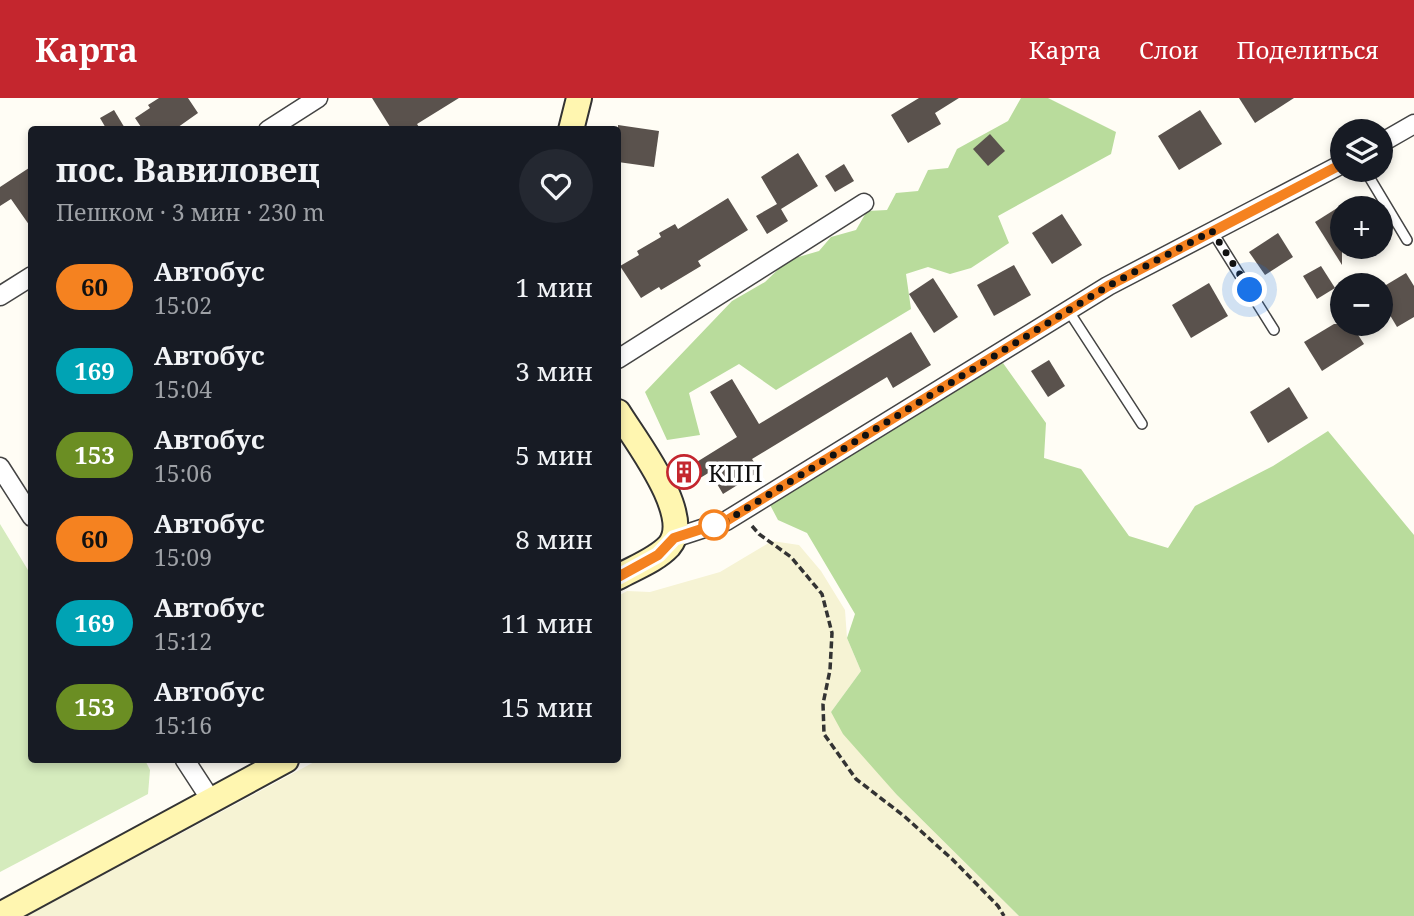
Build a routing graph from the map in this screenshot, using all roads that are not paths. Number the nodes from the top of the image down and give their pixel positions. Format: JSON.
{"nodes":[{"id":1,"x":318,"y":98,"type":"edge"},
{"id":2,"x":579,"y":98,"type":"edge"},
{"id":3,"x":1414,"y":124,"type":"edge"},
{"id":4,"x":274,"y":126,"type":"edge"},
{"id":5,"x":573,"y":126,"type":"edge"},
{"id":6,"x":1393,"y":136,"type":"edge"},
{"id":7,"x":1330,"y":170,"type":"edge"},
{"id":8,"x":1372,"y":182,"type":"edge"},
{"id":9,"x":864,"y":204,"type":"dead end"},
{"id":10,"x":1212,"y":231,"type":"junction"},
{"id":11,"x":1406,"y":240,"type":"dead end"},
{"id":12,"x":28,"y":278,"type":"edge"},
{"id":13,"x":0,"y":296,"type":"edge"},
{"id":14,"x":1068,"y":310,"type":"junction"},
{"id":15,"x":1275,"y":330,"type":"dead end"},
{"id":16,"x":621,"y":357,"type":"edge"},
{"id":17,"x":621,"y":417,"type":"edge"},
{"id":18,"x":1142,"y":424,"type":"dead end"},
{"id":19,"x":0,"y":467,"type":"edge"},
{"id":20,"x":28,"y":511,"type":"edge"},
{"id":21,"x":674,"y":538,"type":"junction"},
{"id":22,"x":621,"y":575,"type":"edge"},
{"id":23,"x":187,"y":763,"type":"edge"},
{"id":24,"x":280,"y":763,"type":"edge"},
{"id":25,"x":211,"y":800,"type":"junction"},
{"id":26,"x":0,"y":915,"type":"edge"}],
"edges":[{"from":1,"to":4,"type":"street"},
{"from":2,"to":5,"type":"street"},
{"from":3,"to":6,"type":"street"},
{"from":7,"to":10,"type":"street"},
{"from":8,"to":11,"type":"lane"},
{"from":9,"to":16,"type":"street"},
{"from":10,"to":14,"type":"street"},
{"from":10,"to":15,"type":"lane"},
{"from":12,"to":13,"type":"street"},
{"from":14,"to":18,"type":"lane"},
{"from":14,"to":21,"type":"street"},
{"from":17,"to":21,"type":"street"},
{"from":19,"to":20,"type":"street"},
{"from":21,"to":22,"type":"street"},
{"from":23,"to":25,"type":"street"},
{"from":24,"to":25,"type":"street"},
{"from":25,"to":26,"type":"street"}]}
